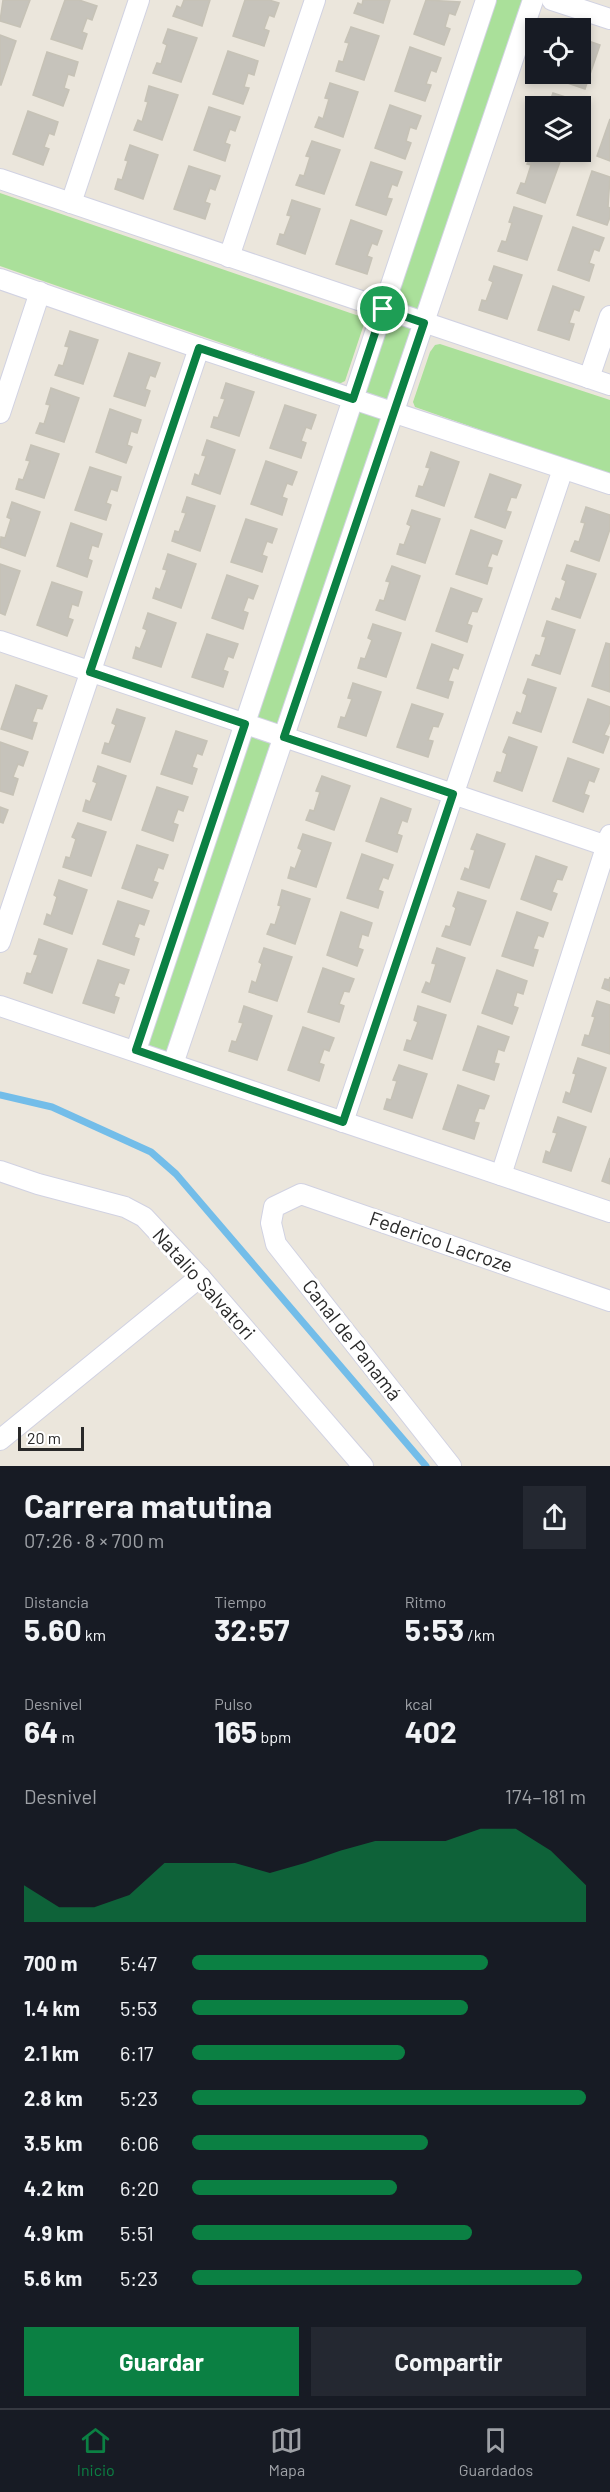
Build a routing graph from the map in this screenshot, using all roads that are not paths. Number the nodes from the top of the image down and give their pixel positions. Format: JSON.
{"nodes":[{"id":1,"x":138,"y":0,"type":"edge"},
{"id":2,"x":315,"y":0,"type":"edge"},
{"id":3,"x":486,"y":0,"type":"edge"},
{"id":4,"x":533,"y":0,"type":"edge"},
{"id":5,"x":552,"y":0,"type":"edge"},
{"id":6,"x":610,"y":19,"type":"edge"},
{"id":7,"x":0,"y":179,"type":"edge"},
{"id":8,"x":70,"y":203,"type":"junction"},
{"id":9,"x":230,"y":257,"type":"junction"},
{"id":10,"x":0,"y":279,"type":"edge"},
{"id":11,"x":40,"y":292,"type":"junction"},
{"id":12,"x":383,"y":309,"type":"junction"},
{"id":13,"x":610,"y":316,"type":"edge"},
{"id":14,"x":424,"y":323,"type":"junction"},
{"id":15,"x":199,"y":348,"type":"junction"},
{"id":16,"x":589,"y":378,"type":"junction"},
{"id":17,"x":610,"y":385,"type":"edge"},
{"id":18,"x":353,"y":399,"type":"junction"},
{"id":19,"x":394,"y":412,"type":"junction"},
{"id":20,"x":0,"y":413,"type":"edge"},
{"id":21,"x":563,"y":469,"type":"junction"},
{"id":22,"x":610,"y":484,"type":"edge"},
{"id":23,"x":0,"y":641,"type":"edge"},
{"id":24,"x":90,"y":672,"type":"junction"},
{"id":25,"x":245,"y":724,"type":"junction"},
{"id":26,"x":284,"y":737,"type":"junction"},
{"id":27,"x":453,"y":794,"type":"junction"},
{"id":28,"x":609,"y":843,"type":"edge"},
{"id":29,"x":0,"y":942,"type":"edge"},
{"id":30,"x":0,"y":1006,"type":"edge"},
{"id":31,"x":136,"y":1050,"type":"junction"},
{"id":32,"x":173,"y":1064,"type":"junction"},
{"id":33,"x":343,"y":1122,"type":"junction"},
{"id":34,"x":0,"y":1171,"type":"edge"},
{"id":35,"x":501,"y":1175,"type":"junction"},
{"id":36,"x":274,"y":1207,"type":"joint"},
{"id":37,"x":610,"y":1212,"type":"edge"},
{"id":38,"x":200,"y":1277,"type":"junction"},
{"id":39,"x":610,"y":1301,"type":"edge"},
{"id":40,"x":0,"y":1440,"type":"edge"},
{"id":41,"x":363,"y":1466,"type":"edge"},
{"id":42,"x":451,"y":1466,"type":"edge"}],
"edges":[{"from":1,"to":8,"type":"street"},
{"from":2,"to":9,"type":"street"},
{"from":3,"to":12,"type":"street"},
{"from":4,"to":14,"type":"street"},
{"from":5,"to":6,"type":"street"},
{"from":7,"to":8,"type":"street"},
{"from":8,"to":9,"type":"street"},
{"from":9,"to":12,"type":"street"},
{"from":10,"to":11,"type":"street"},
{"from":11,"to":15,"type":"street"},
{"from":11,"to":20,"type":"street"},
{"from":12,"to":14,"type":"street"},
{"from":12,"to":18,"type":"street"},
{"from":13,"to":16,"type":"street"},
{"from":14,"to":16,"type":"street"},
{"from":14,"to":19,"type":"street"},
{"from":15,"to":18,"type":"street"},
{"from":15,"to":24,"type":"street"},
{"from":16,"to":17,"type":"street"},
{"from":18,"to":19,"type":"street"},
{"from":18,"to":25,"type":"street"},
{"from":19,"to":21,"type":"street"},
{"from":19,"to":26,"type":"street"},
{"from":21,"to":22,"type":"street"},
{"from":21,"to":27,"type":"street"},
{"from":23,"to":24,"type":"street"},
{"from":24,"to":25,"type":"street"},
{"from":24,"to":29,"type":"street"},
{"from":25,"to":26,"type":"street"},
{"from":25,"to":31,"type":"street"},
{"from":26,"to":27,"type":"street"},
{"from":26,"to":32,"type":"street"},
{"from":27,"to":28,"type":"street"},
{"from":27,"to":33,"type":"street"},
{"from":28,"to":35,"type":"street"},
{"from":30,"to":31,"type":"street"},
{"from":31,"to":32,"type":"street"},
{"from":32,"to":33,"type":"street"},
{"from":33,"to":35,"type":"street"},
{"from":34,"to":38,"type":"street","name":"Natalio Salvatori"},
{"from":35,"to":37,"type":"street"},
{"from":36,"to":39,"type":"street","name":"Federico Lacroze"},
{"from":36,"to":42,"type":"street","name":"Canal de Panamá"},
{"from":38,"to":40,"type":"street"},
{"from":38,"to":41,"type":"street","name":"Natalio Salvatori"}]}
